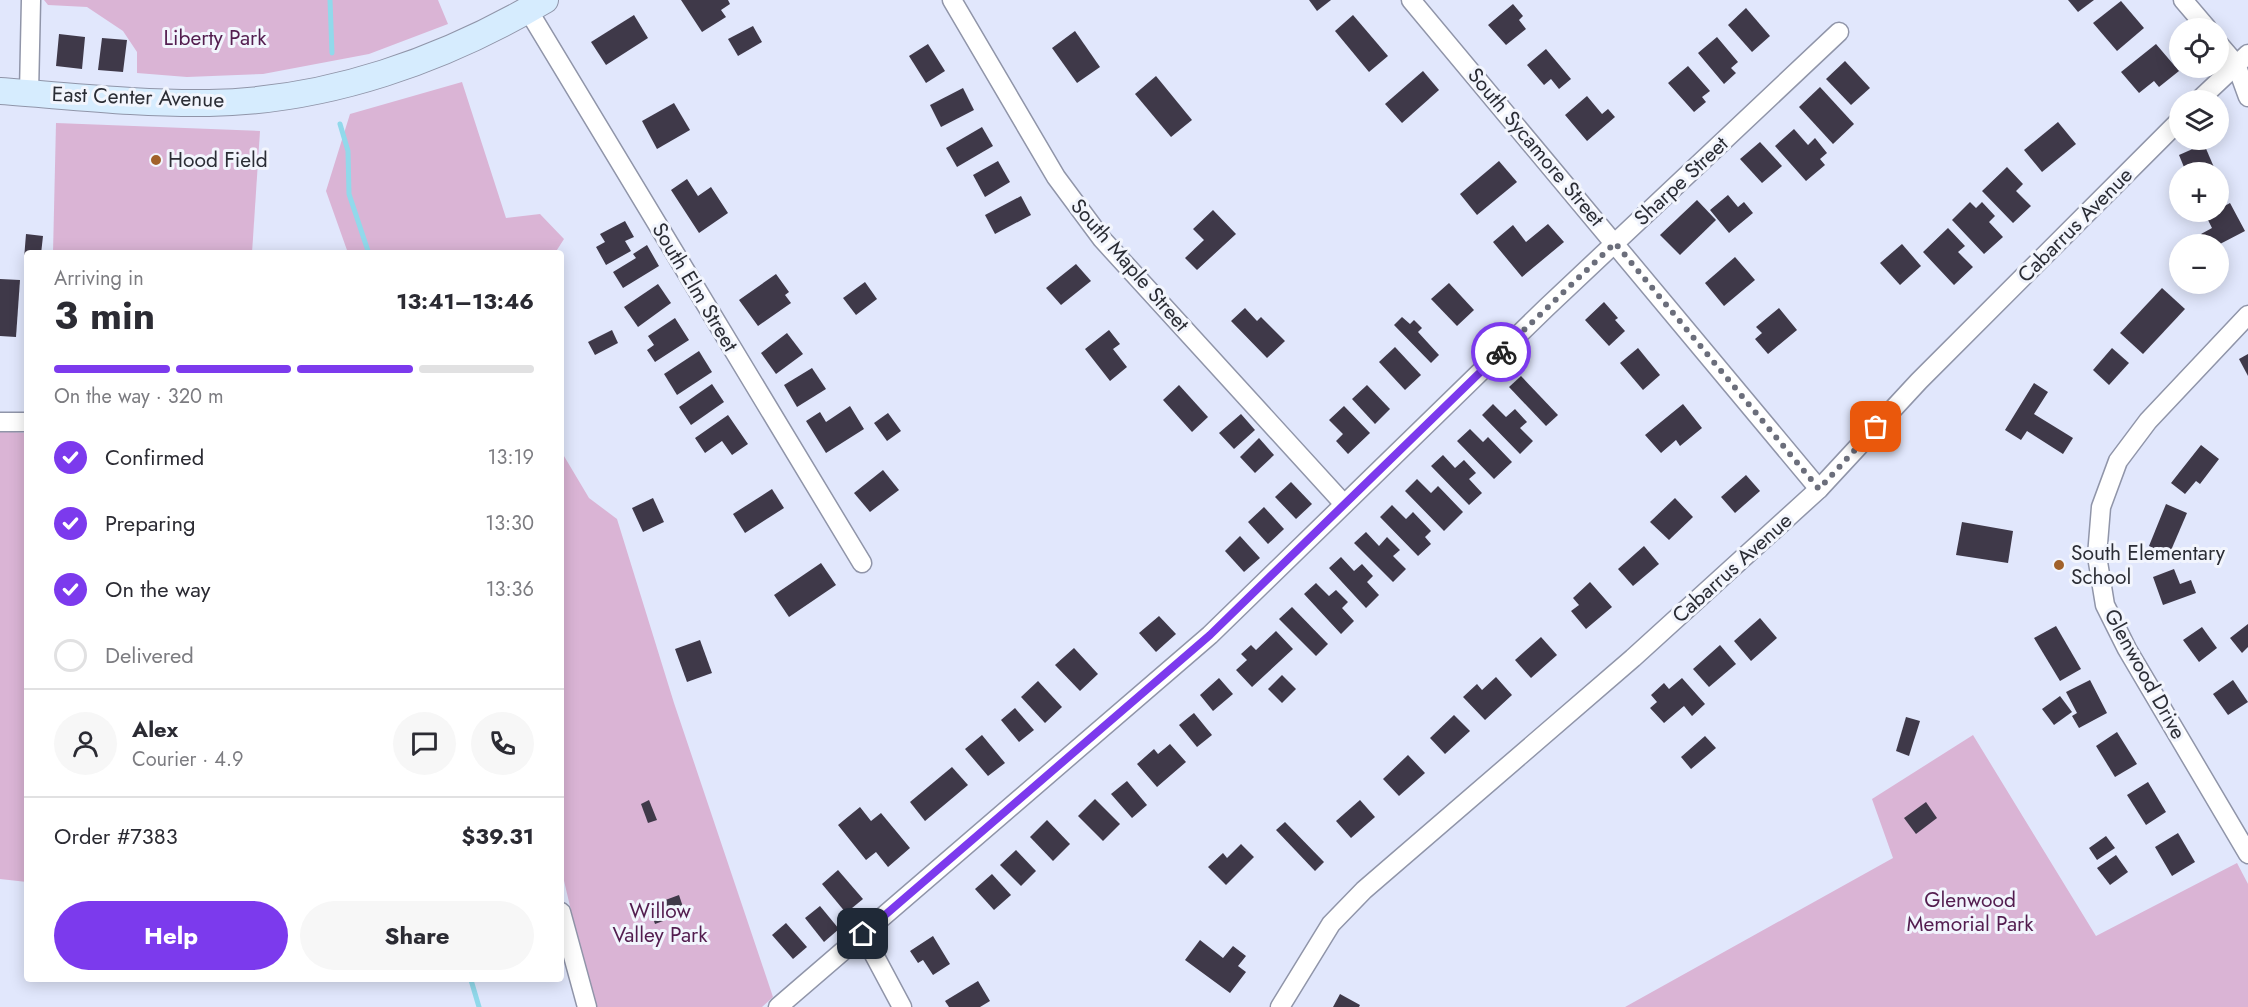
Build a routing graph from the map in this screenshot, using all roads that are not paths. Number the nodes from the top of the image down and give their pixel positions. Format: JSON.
{"nodes":[{"id":1,"x":32,"y":0,"type":"edge"},
{"id":2,"x":951,"y":0,"type":"edge"},
{"id":3,"x":1411,"y":0,"type":"edge"},
{"id":4,"x":2183,"y":0,"type":"edge"},
{"id":5,"x":537,"y":5,"type":"edge"},
{"id":6,"x":2198,"y":18,"type":"edge"},
{"id":7,"x":1839,"y":32,"type":"dead end"},
{"id":8,"x":2229,"y":50,"type":"edge"},
{"id":9,"x":2242,"y":59,"type":"edge"},
{"id":10,"x":2209,"y":90,"type":"edge"},
{"id":11,"x":0,"y":91,"type":"edge"},
{"id":12,"x":29,"y":93,"type":"junction"},
{"id":13,"x":2248,"y":97,"type":"edge"},
{"id":14,"x":2169,"y":131,"type":"edge"},
{"id":15,"x":1615,"y":243,"type":"junction"},
{"id":16,"x":2248,"y":315,"type":"edge"},
{"id":17,"x":0,"y":422,"type":"edge"},
{"id":18,"x":24,"y":423,"type":"edge"},
{"id":19,"x":1819,"y":489,"type":"junction"},
{"id":20,"x":1344,"y":504,"type":"junction"},
{"id":21,"x":862,"y":563,"type":"dead end"},
{"id":22,"x":2248,"y":854,"type":"edge"},
{"id":23,"x":564,"y":923,"type":"edge"},
{"id":24,"x":863,"y":934,"type":"junction"},
{"id":25,"x":587,"y":1007,"type":"edge"},
{"id":26,"x":778,"y":1007,"type":"edge"},
{"id":27,"x":902,"y":1007,"type":"edge"},
{"id":28,"x":1280,"y":1007,"type":"edge"}],
"edges":[{"from":1,"to":12,"type":"street"},
{"from":2,"to":20,"type":"street","name":"South Maple Street"},
{"from":3,"to":15,"type":"street","name":"South Sycamore Street"},
{"from":4,"to":6,"type":"street"},
{"from":5,"to":12,"type":"street","name":"East Center Avenue"},
{"from":5,"to":21,"type":"street","name":"South Elm Street"},
{"from":7,"to":15,"type":"street","name":"Sharpe Street"},
{"from":8,"to":9,"type":"street"},
{"from":9,"to":10,"type":"street"},
{"from":9,"to":13,"type":"street"},
{"from":11,"to":12,"type":"street","name":"East Center Avenue"},
{"from":14,"to":19,"type":"street","name":"Cabarrus Avenue"},
{"from":15,"to":19,"type":"street","name":"South Sycamore Street"},
{"from":15,"to":20,"type":"street","name":"Sharpe Street"},
{"from":16,"to":22,"type":"street","name":"Glenwood Drive"},
{"from":17,"to":18,"type":"street"},
{"from":19,"to":28,"type":"street","name":"Cabarrus Avenue"},
{"from":20,"to":24,"type":"street","name":"Sharpe Street"},
{"from":23,"to":25,"type":"street"},
{"from":24,"to":26,"type":"street","name":"Sharpe Street"},
{"from":24,"to":27,"type":"street"}]}
